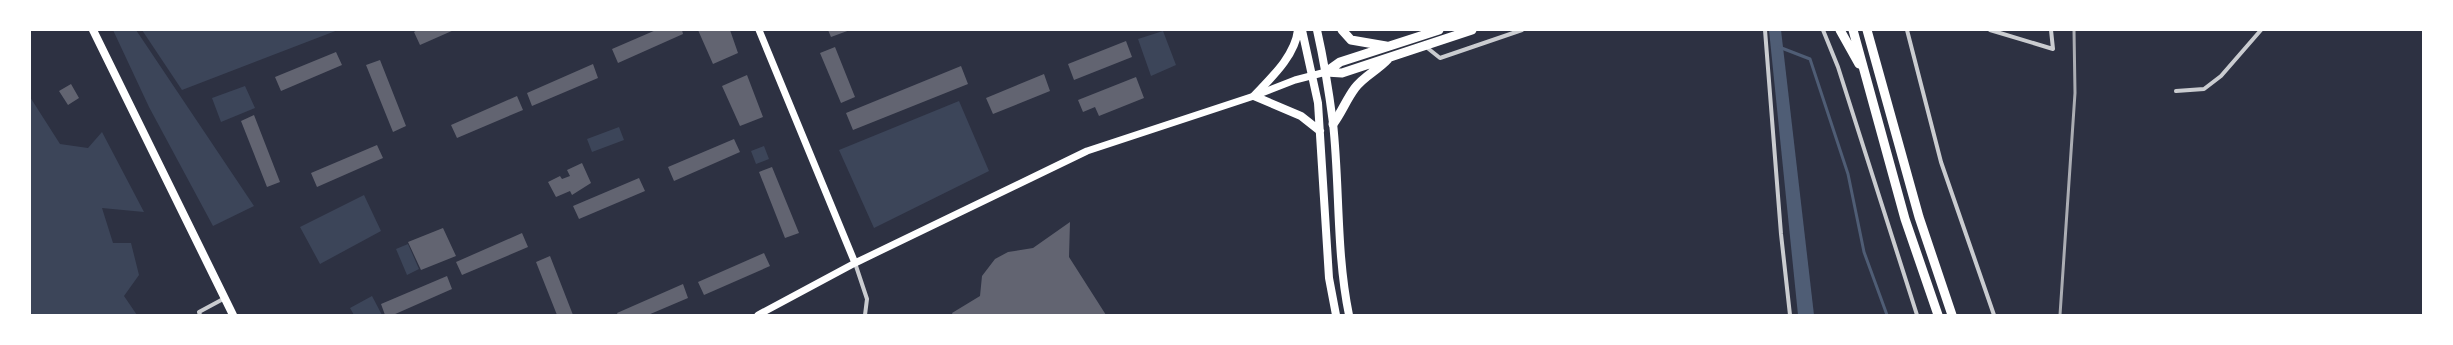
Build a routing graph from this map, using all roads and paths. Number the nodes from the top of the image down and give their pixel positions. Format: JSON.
{"nodes":[{"id":1,"x":93,"y":30,"type":"edge"},
{"id":2,"x":759,"y":30,"type":"edge"},
{"id":3,"x":1298,"y":30,"type":"edge"},
{"id":4,"x":1302,"y":30,"type":"edge"},
{"id":5,"x":1317,"y":30,"type":"edge"},
{"id":6,"x":1342,"y":30,"type":"edge"},
{"id":7,"x":1439,"y":30,"type":"edge"},
{"id":8,"x":1472,"y":30,"type":"edge"},
{"id":9,"x":1522,"y":30,"type":"edge"},
{"id":10,"x":1765,"y":30,"type":"edge"},
{"id":11,"x":1823,"y":30,"type":"edge"},
{"id":12,"x":1840,"y":30,"type":"edge"},
{"id":13,"x":1853,"y":30,"type":"edge"},
{"id":14,"x":1867,"y":30,"type":"edge"},
{"id":15,"x":1907,"y":30,"type":"edge"},
{"id":16,"x":1990,"y":30,"type":"edge"},
{"id":17,"x":2051,"y":30,"type":"edge"},
{"id":18,"x":2261,"y":30,"type":"edge"},
{"id":19,"x":1423,"y":45,"type":"junction"},
{"id":20,"x":1388,"y":47,"type":"junction"},
{"id":21,"x":1389,"y":58,"type":"junction"},
{"id":22,"x":1326,"y":72,"type":"junction"},
{"id":23,"x":1866,"y":75,"type":"junction"},
{"id":24,"x":1313,"y":76,"type":"junction"},
{"id":25,"x":2176,"y":91,"type":"dead end"},
{"id":26,"x":1254,"y":96,"type":"junction"},
{"id":27,"x":1333,"y":124,"type":"junction"},
{"id":28,"x":1320,"y":131,"type":"junction"},
{"id":29,"x":855,"y":263,"type":"junction"},
{"id":30,"x":225,"y":298,"type":"junction"},
{"id":31,"x":200,"y":315,"type":"edge"},
{"id":32,"x":233,"y":315,"type":"edge"},
{"id":33,"x":758,"y":315,"type":"edge"},
{"id":34,"x":865,"y":315,"type":"edge"},
{"id":35,"x":1336,"y":315,"type":"edge"},
{"id":36,"x":1349,"y":315,"type":"edge"},
{"id":37,"x":1790,"y":315,"type":"edge"},
{"id":38,"x":1917,"y":315,"type":"edge"},
{"id":39,"x":1938,"y":315,"type":"edge"},
{"id":40,"x":1952,"y":315,"type":"edge"},
{"id":41,"x":1994,"y":315,"type":"edge"}],
"edges":[{"from":1,"to":30,"type":"main road"},
{"from":2,"to":29,"type":"main road"},
{"from":3,"to":26,"type":"main road"},
{"from":4,"to":24,"type":"main road"},
{"from":5,"to":22,"type":"main road"},
{"from":6,"to":20,"type":"highway"},
{"from":7,"to":20,"type":"highway"},
{"from":8,"to":19,"type":"highway"},
{"from":9,"to":19,"type":"street"},
{"from":10,"to":37,"type":"street"},
{"from":11,"to":38,"type":"street"},
{"from":12,"to":23,"type":"highway"},
{"from":13,"to":23,"type":"highway"},
{"from":14,"to":40,"type":"highway"},
{"from":15,"to":41,"type":"street"},
{"from":16,"to":17,"type":"street"},
{"from":18,"to":25,"type":"street"},
{"from":19,"to":21,"type":"highway"},
{"from":20,"to":22,"type":"highway"},
{"from":21,"to":22,"type":"highway"},
{"from":21,"to":27,"type":"highway"},
{"from":22,"to":24,"type":"main road"},
{"from":22,"to":27,"type":"main road"},
{"from":23,"to":39,"type":"highway"},
{"from":24,"to":26,"type":"main road"},
{"from":24,"to":28,"type":"main road"},
{"from":26,"to":28,"type":"main road"},
{"from":26,"to":29,"type":"main road"},
{"from":27,"to":36,"type":"main road"},
{"from":28,"to":35,"type":"main road"},
{"from":29,"to":33,"type":"main road"},
{"from":29,"to":34,"type":"street"},
{"from":30,"to":31,"type":"street"},
{"from":30,"to":32,"type":"main road"}]}
